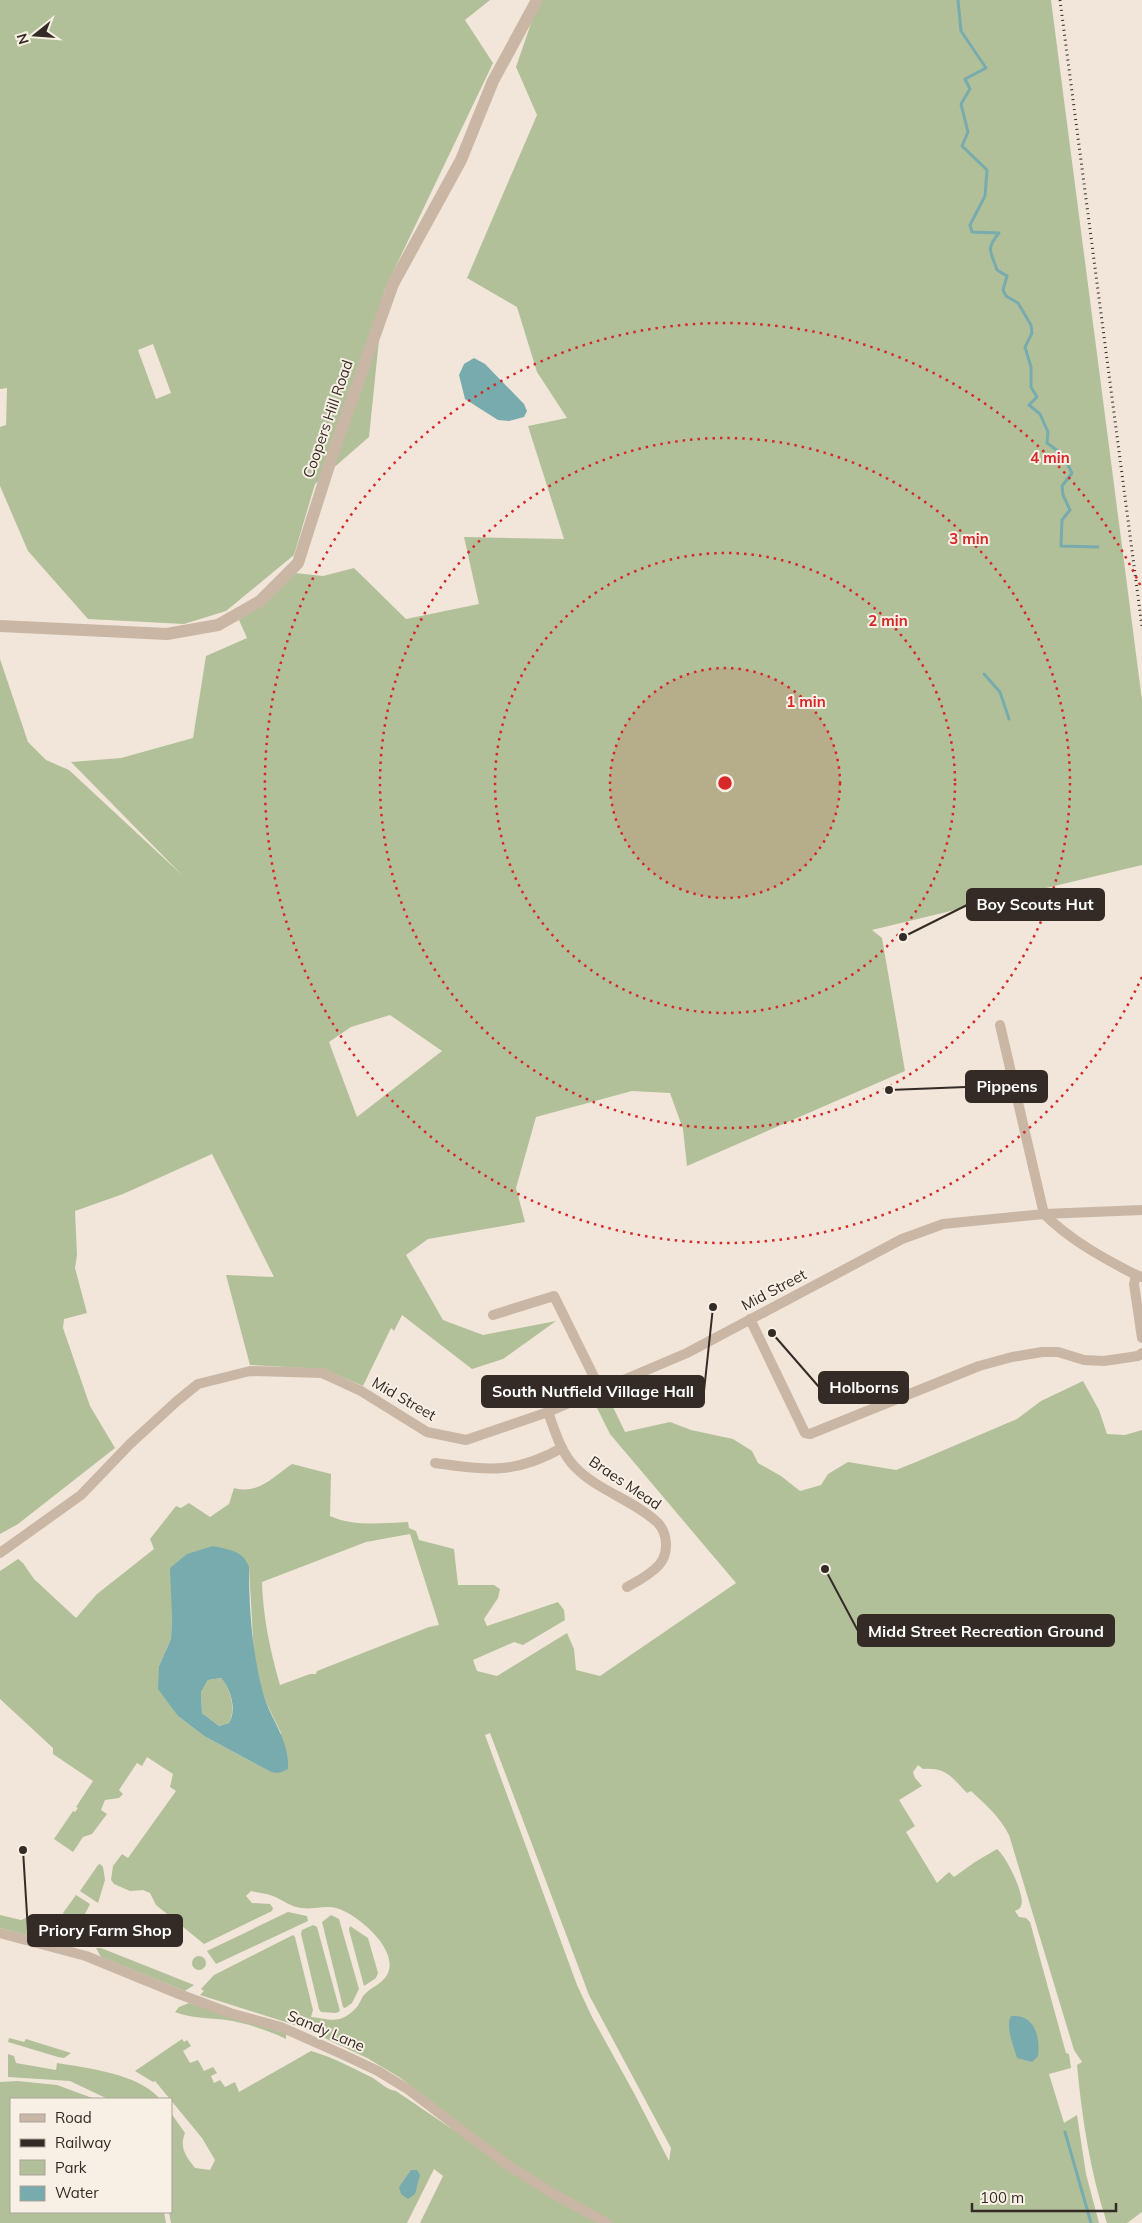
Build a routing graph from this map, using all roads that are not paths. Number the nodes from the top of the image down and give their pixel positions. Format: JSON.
{"nodes":[{"id":1,"x":538,"y":0,"type":"edge"},
{"id":2,"x":0,"y":626,"type":"edge"},
{"id":3,"x":1000,"y":1025,"type":"dead end"},
{"id":4,"x":1142,"y":1210,"type":"edge"},
{"id":5,"x":1044,"y":1214,"type":"junction"},
{"id":6,"x":1139,"y":1276,"type":"edge"},
{"id":7,"x":493,"y":1315,"type":"dead end"},
{"id":8,"x":750,"y":1320,"type":"junction"},
{"id":9,"x":1142,"y":1338,"type":"edge"},
{"id":10,"x":1142,"y":1353,"type":"edge"},
{"id":11,"x":601,"y":1391,"type":"junction"},
{"id":12,"x":548,"y":1412,"type":"junction"},
{"id":13,"x":562,"y":1448,"type":"junction"},
{"id":14,"x":435,"y":1462,"type":"dead end"},
{"id":15,"x":0,"y":1553,"type":"edge"},
{"id":16,"x":627,"y":1587,"type":"dead end"},
{"id":17,"x":0,"y":1933,"type":"edge"},
{"id":18,"x":607,"y":2223,"type":"edge"}],
"edges":[{"from":1,"to":2,"type":"street","name":"Coopers Hill Road"},
{"from":3,"to":5,"type":"street"},
{"from":4,"to":5,"type":"street","name":"Mid Street"},
{"from":5,"to":6,"type":"street"},
{"from":5,"to":8,"type":"street","name":"Mid Street"},
{"from":6,"to":9,"type":"street"},
{"from":7,"to":11,"type":"street"},
{"from":8,"to":10,"type":"street"},
{"from":8,"to":11,"type":"street","name":"Mid Street"},
{"from":11,"to":12,"type":"street","name":"Mid Street"},
{"from":12,"to":13,"type":"street","name":"Braes Mead"},
{"from":12,"to":15,"type":"street","name":"Mid Street"},
{"from":13,"to":14,"type":"street"},
{"from":13,"to":16,"type":"street","name":"Braes Mead"},
{"from":17,"to":18,"type":"street","name":"Sandy Lane"}]}
